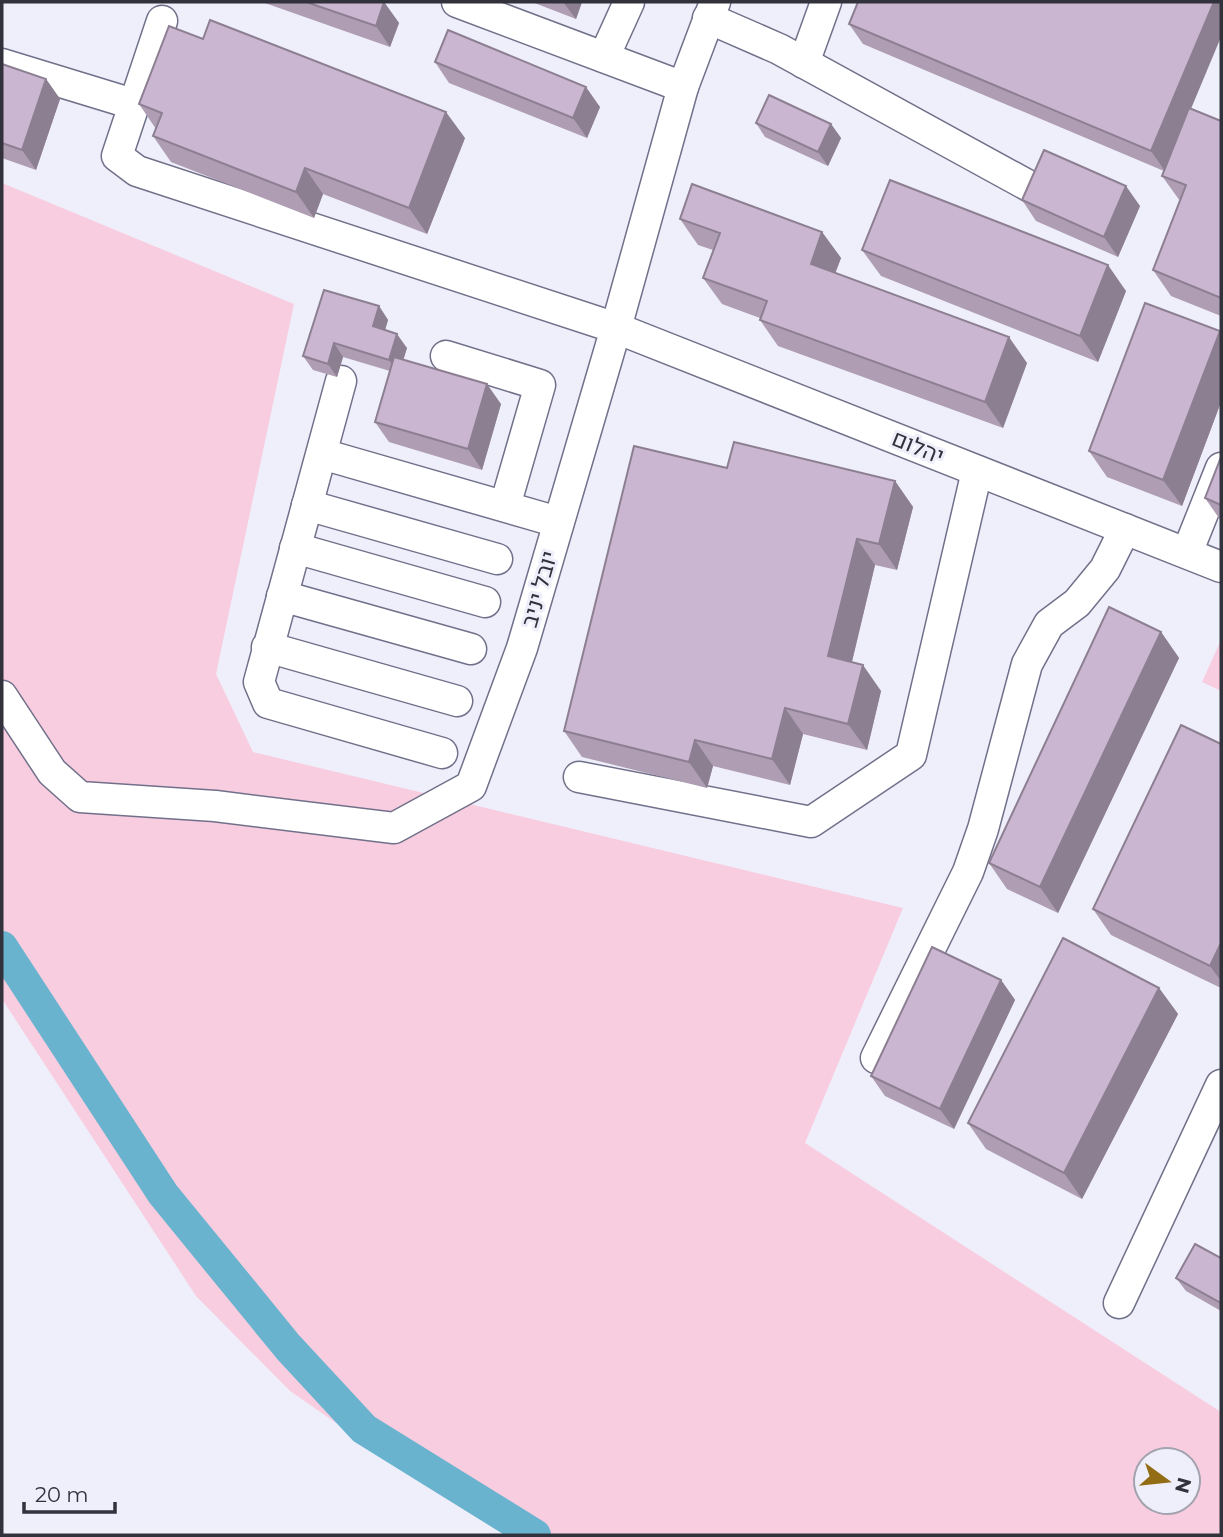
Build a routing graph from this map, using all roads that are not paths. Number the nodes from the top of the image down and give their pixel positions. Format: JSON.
{"nodes":[{"id":1,"x":457,"y":2,"type":"edge"},
{"id":2,"x":629,"y":2,"type":"edge"},
{"id":3,"x":826,"y":2,"type":"edge"},
{"id":4,"x":711,"y":10,"type":"edge"},
{"id":5,"x":162,"y":21,"type":"dead end"},
{"id":6,"x":604,"y":57,"type":"junction"},
{"id":7,"x":804,"y":62,"type":"junction"},
{"id":8,"x":2,"y":64,"type":"edge"},
{"id":9,"x":683,"y":87,"type":"junction"},
{"id":10,"x":133,"y":104,"type":"junction"},
{"id":11,"x":1038,"y":191,"type":"edge"},
{"id":12,"x":615,"y":328,"type":"junction"},
{"id":13,"x":446,"y":356,"type":"dead end"},
{"id":14,"x":341,"y":381,"type":"dead end"},
{"id":15,"x":322,"y":454,"type":"junction"},
{"id":16,"x":1221,"y":468,"type":"edge"},
{"id":17,"x":977,"y":471,"type":"junction"},
{"id":18,"x":307,"y":505,"type":"junction"},
{"id":19,"x":505,"y":506,"type":"junction"},
{"id":20,"x":558,"y":522,"type":"junction"},
{"id":21,"x":1125,"y":529,"type":"junction"},
{"id":22,"x":295,"y":548,"type":"junction"},
{"id":23,"x":1187,"y":553,"type":"junction"},
{"id":24,"x":497,"y":559,"type":"dead end"},
{"id":25,"x":1221,"y":567,"type":"edge"},
{"id":26,"x":282,"y":596,"type":"junction"},
{"id":27,"x":485,"y":602,"type":"dead end"},
{"id":28,"x":267,"y":647,"type":"junction"},
{"id":29,"x":471,"y":649,"type":"dead end"},
{"id":30,"x":2,"y":696,"type":"edge"},
{"id":31,"x":457,"y":701,"type":"dead end"},
{"id":32,"x":442,"y":753,"type":"dead end"},
{"id":33,"x":579,"y":777,"type":"dead end"},
{"id":34,"x":876,"y":1058,"type":"edge"},
{"id":35,"x":1221,"y":1085,"type":"edge"},
{"id":36,"x":1119,"y":1303,"type":"dead end"}],
"edges":[{"from":1,"to":6,"type":"street"},
{"from":2,"to":6,"type":"street"},
{"from":3,"to":7,"type":"street"},
{"from":4,"to":7,"type":"street"},
{"from":4,"to":9,"type":"street","name":"יובל יניב"},
{"from":5,"to":10,"type":"street"},
{"from":6,"to":9,"type":"street"},
{"from":7,"to":11,"type":"street"},
{"from":8,"to":10,"type":"street"},
{"from":9,"to":12,"type":"street","name":"יובל יניב"},
{"from":10,"to":12,"type":"street","name":"יהלום"},
{"from":12,"to":17,"type":"street","name":"יהלום"},
{"from":12,"to":20,"type":"street","name":"יובל יניב"},
{"from":13,"to":19,"type":"street"},
{"from":14,"to":15,"type":"street"},
{"from":15,"to":18,"type":"street"},
{"from":15,"to":19,"type":"street"},
{"from":16,"to":23,"type":"street"},
{"from":17,"to":21,"type":"street","name":"יהלום"},
{"from":17,"to":33,"type":"street"},
{"from":18,"to":22,"type":"street"},
{"from":18,"to":24,"type":"street"},
{"from":19,"to":20,"type":"street"},
{"from":20,"to":30,"type":"street","name":"יובל יניב"},
{"from":21,"to":23,"type":"street","name":"יהלום"},
{"from":21,"to":34,"type":"street"},
{"from":22,"to":26,"type":"street"},
{"from":22,"to":27,"type":"street"},
{"from":23,"to":25,"type":"street","name":"יהלום"},
{"from":26,"to":28,"type":"street"},
{"from":26,"to":29,"type":"street"},
{"from":28,"to":31,"type":"street"},
{"from":28,"to":32,"type":"street"},
{"from":35,"to":36,"type":"street"}]}
